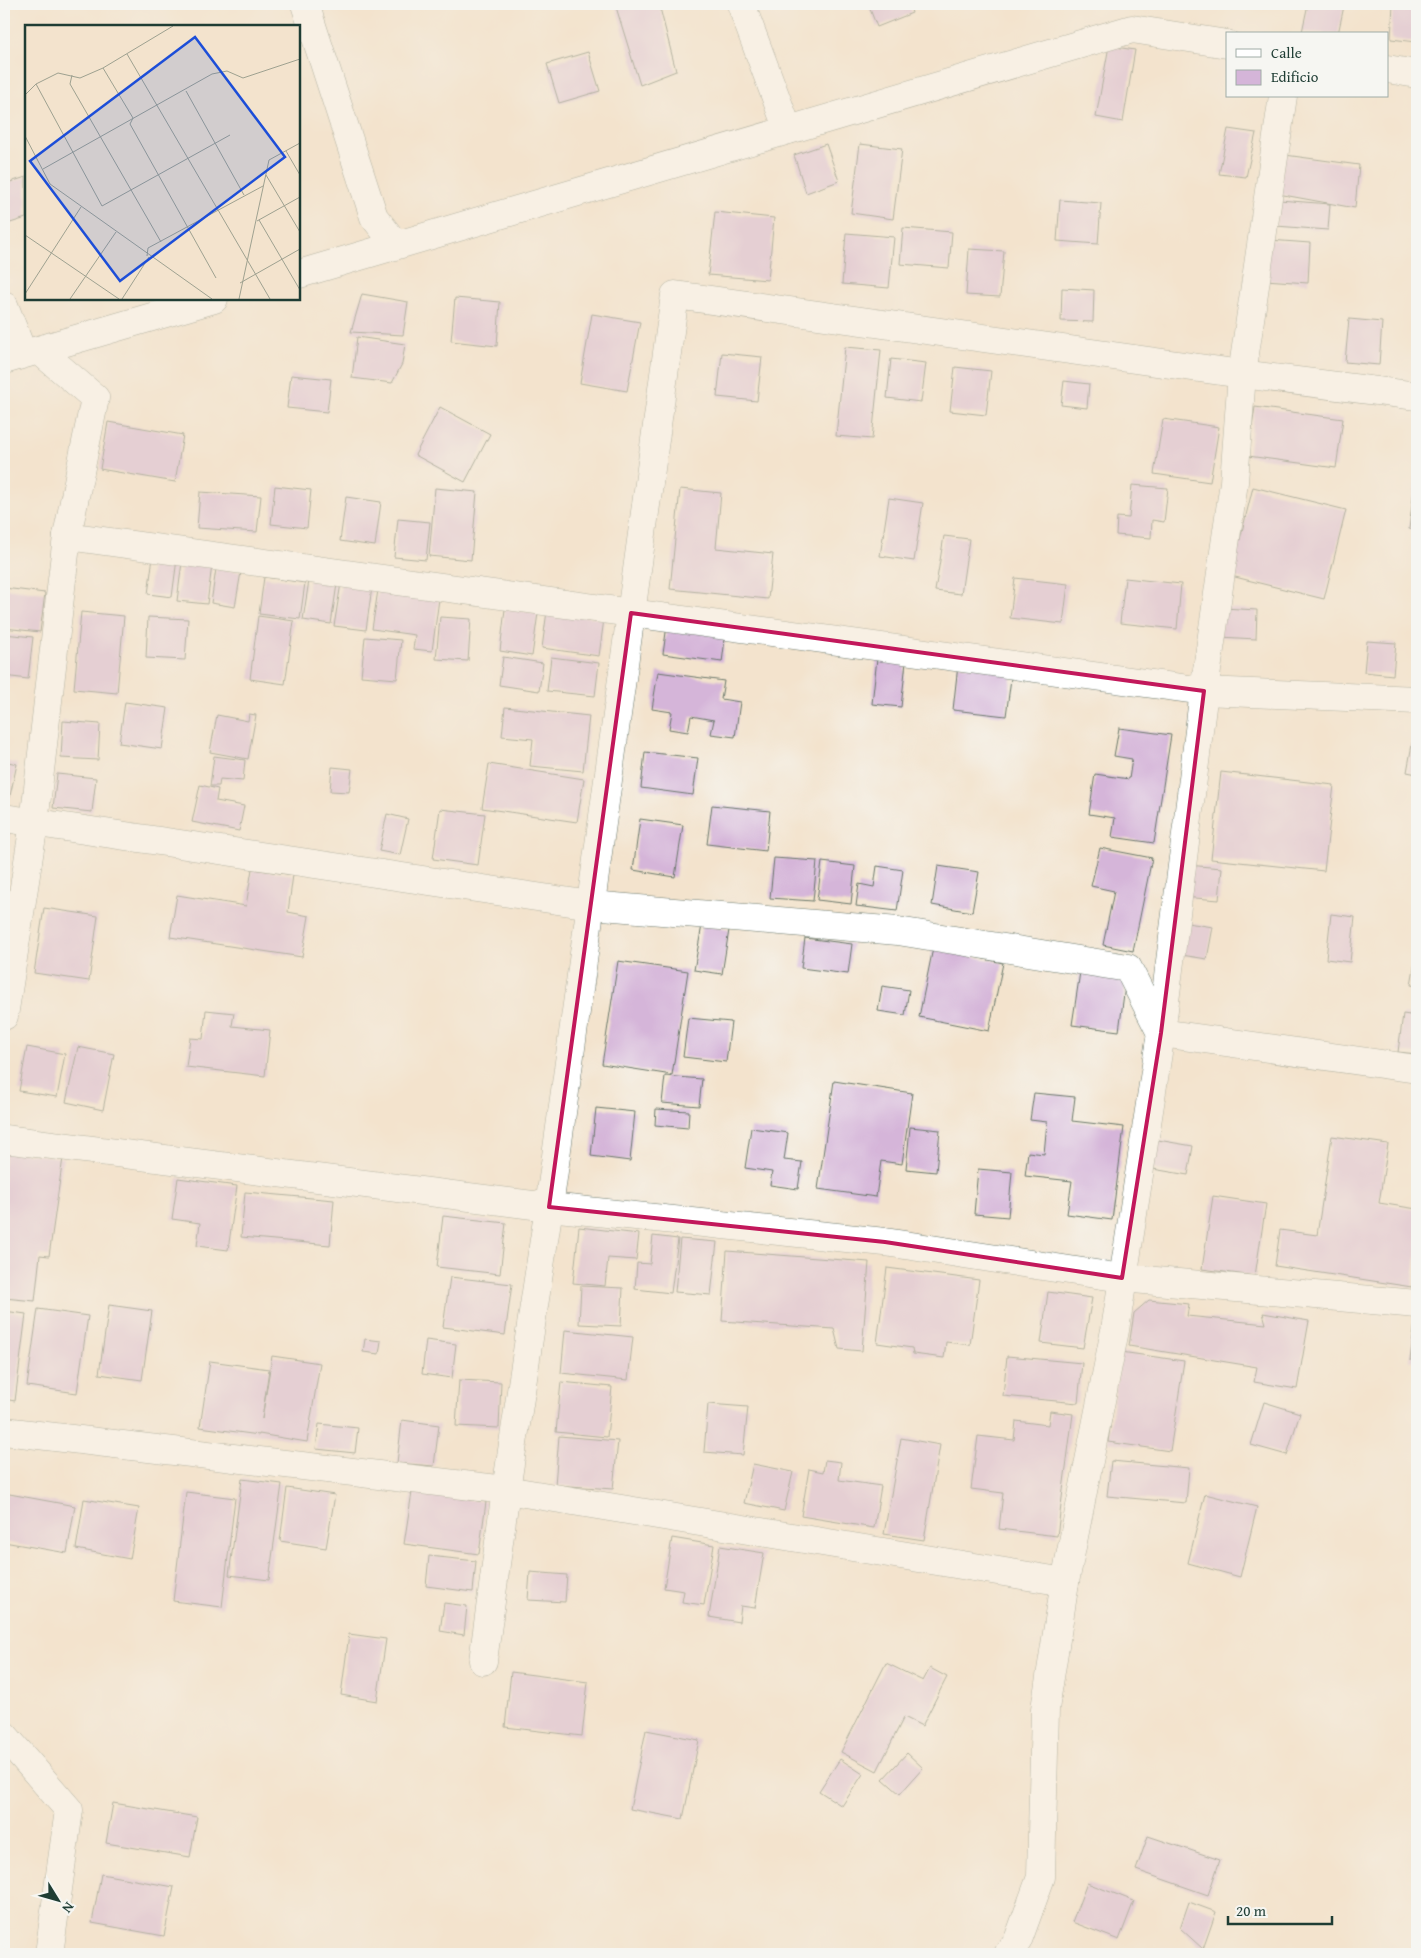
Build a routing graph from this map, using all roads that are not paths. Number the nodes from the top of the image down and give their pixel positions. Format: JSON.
{"nodes":[{"id":1,"x":305,"y":4,"type":"edge"},
{"id":2,"x":741,"y":4,"type":"edge"},
{"id":3,"x":1226,"y":44,"type":"edge"},
{"id":4,"x":1388,"y":70,"type":"edge"},
{"id":5,"x":1417,"y":74,"type":"edge"},
{"id":6,"x":1282,"y":98,"type":"edge"},
{"id":7,"x":788,"y":130,"type":"junction"},
{"id":8,"x":396,"y":245,"type":"junction"},
{"id":9,"x":300,"y":274,"type":"edge"},
{"id":10,"x":211,"y":300,"type":"edge"},
{"id":11,"x":4,"y":306,"type":"edge"},
{"id":12,"x":22,"y":355,"type":"edge"},
{"id":13,"x":1242,"y":374,"type":"junction"},
{"id":14,"x":1417,"y":396,"type":"edge"},
{"id":15,"x":67,"y":536,"type":"junction"},
{"id":16,"x":631,"y":613,"type":"junction"},
{"id":17,"x":1204,"y":691,"type":"junction"},
{"id":18,"x":1417,"y":700,"type":"edge"},
{"id":19,"x":4,"y":818,"type":"edge"},
{"id":20,"x":34,"y":822,"type":"junction"},
{"id":21,"x":590,"y":905,"type":"junction"},
{"id":22,"x":4,"y":1016,"type":"edge"},
{"id":23,"x":1161,"y":1033,"type":"junction"},
{"id":24,"x":1417,"y":1069,"type":"edge"},
{"id":25,"x":4,"y":1139,"type":"edge"},
{"id":26,"x":549,"y":1207,"type":"junction"},
{"id":27,"x":1122,"y":1278,"type":"junction"},
{"id":28,"x":1417,"y":1304,"type":"edge"},
{"id":29,"x":4,"y":1431,"type":"edge"},
{"id":30,"x":506,"y":1490,"type":"junction"},
{"id":31,"x":1065,"y":1582,"type":"junction"},
{"id":32,"x":483,"y":1661,"type":"dead end"},
{"id":33,"x":4,"y":1735,"type":"edge"},
{"id":34,"x":49,"y":1954,"type":"edge"},
{"id":35,"x":1008,"y":1954,"type":"edge"}],
"edges":[{"from":1,"to":8,"type":"street"},
{"from":2,"to":7,"type":"street"},
{"from":3,"to":7,"type":"street"},
{"from":4,"to":5,"type":"street"},
{"from":6,"to":13,"type":"street"},
{"from":7,"to":8,"type":"street"},
{"from":8,"to":9,"type":"street"},
{"from":10,"to":12,"type":"street"},
{"from":11,"to":12,"type":"street"},
{"from":12,"to":15,"type":"street"},
{"from":13,"to":14,"type":"street"},
{"from":13,"to":16,"type":"street"},
{"from":13,"to":17,"type":"street"},
{"from":15,"to":16,"type":"street"},
{"from":15,"to":20,"type":"street"},
{"from":16,"to":17,"type":"street"},
{"from":16,"to":21,"type":"street"},
{"from":17,"to":18,"type":"street"},
{"from":17,"to":23,"type":"street"},
{"from":19,"to":20,"type":"street"},
{"from":20,"to":21,"type":"street"},
{"from":20,"to":22,"type":"street"},
{"from":21,"to":23,"type":"street"},
{"from":21,"to":26,"type":"street"},
{"from":23,"to":24,"type":"street"},
{"from":23,"to":27,"type":"street"},
{"from":25,"to":26,"type":"street"},
{"from":26,"to":27,"type":"street"},
{"from":26,"to":30,"type":"street"},
{"from":27,"to":28,"type":"street"},
{"from":27,"to":31,"type":"street"},
{"from":29,"to":30,"type":"street"},
{"from":30,"to":31,"type":"street"},
{"from":30,"to":32,"type":"street"},
{"from":31,"to":35,"type":"street"},
{"from":33,"to":34,"type":"street"}]}
